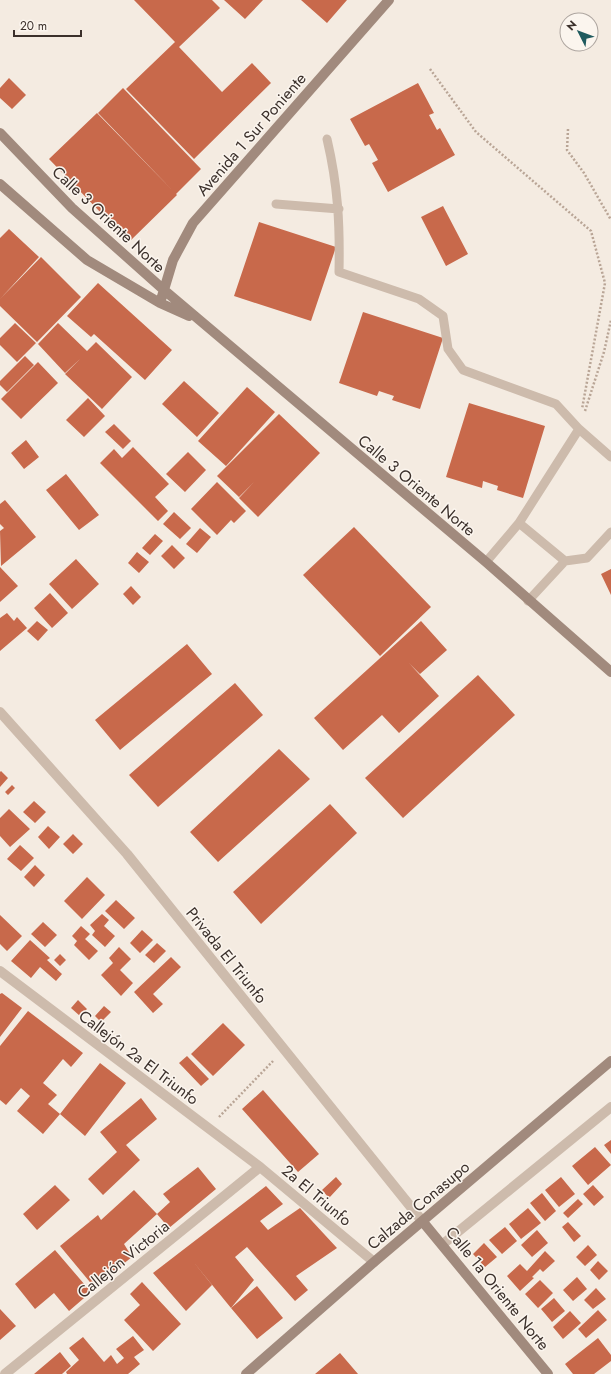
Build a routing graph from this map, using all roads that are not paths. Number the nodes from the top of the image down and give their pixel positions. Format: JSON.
{"nodes":[{"id":1,"x":389,"y":0,"type":"edge"},
{"id":2,"x":2,"y":138,"type":"edge"},
{"id":3,"x":327,"y":139,"type":"dead end"},
{"id":4,"x":0,"y":184,"type":"edge"},
{"id":5,"x":276,"y":204,"type":"dead end"},
{"id":6,"x":339,"y":209,"type":"junction"},
{"id":7,"x":164,"y":290,"type":"junction"},
{"id":8,"x":160,"y":303,"type":"junction"},
{"id":9,"x":202,"y":323,"type":"junction"},
{"id":10,"x":579,"y":429,"type":"junction"},
{"id":11,"x":611,"y":457,"type":"edge"},
{"id":12,"x":519,"y":523,"type":"junction"},
{"id":13,"x":611,"y":532,"type":"edge"},
{"id":14,"x":565,"y":561,"type":"junction"},
{"id":15,"x":486,"y":562,"type":"junction"},
{"id":16,"x":528,"y":601,"type":"junction"},
{"id":17,"x":611,"y":672,"type":"edge"},
{"id":18,"x":0,"y":712,"type":"edge"},
{"id":19,"x":0,"y":971,"type":"edge"},
{"id":20,"x":611,"y":1061,"type":"edge"},
{"id":21,"x":611,"y":1107,"type":"edge"},
{"id":22,"x":260,"y":1167,"type":"junction"},
{"id":23,"x":423,"y":1222,"type":"junction"},
{"id":24,"x":443,"y":1244,"type":"junction"},
{"id":25,"x":374,"y":1262,"type":"junction"},
{"id":26,"x":5,"y":1374,"type":"edge"},
{"id":27,"x":246,"y":1374,"type":"edge"},
{"id":28,"x":548,"y":1374,"type":"edge"}],
"edges":[{"from":1,"to":7,"type":"street","name":"Avenida 1 Sur Poniente"},
{"from":2,"to":7,"type":"street","name":"Calle 3 Oriente Norte"},
{"from":3,"to":6,"type":"lane"},
{"from":4,"to":8,"type":"street","name":"Calle 3 Oriente Norte"},
{"from":5,"to":6,"type":"lane"},
{"from":6,"to":10,"type":"lane"},
{"from":7,"to":8,"type":"street","name":"Avenida 1 Sur Poniente"},
{"from":7,"to":9,"type":"street","name":"Calle 3 Oriente Norte"},
{"from":8,"to":9,"type":"street","name":"Calle 3 Oriente Norte"},
{"from":9,"to":15,"type":"street","name":"Calle 3 Oriente Norte"},
{"from":10,"to":11,"type":"lane"},
{"from":10,"to":12,"type":"lane"},
{"from":12,"to":14,"type":"lane"},
{"from":12,"to":15,"type":"lane"},
{"from":13,"to":14,"type":"lane"},
{"from":14,"to":16,"type":"lane"},
{"from":15,"to":16,"type":"street","name":"Calle 3 Oriente Norte"},
{"from":16,"to":17,"type":"street","name":"Calle 3 Oriente Norte"},
{"from":18,"to":23,"type":"street","name":"Privada El Triunfo"},
{"from":19,"to":22,"type":"street","name":"Callejón 2a El Triunfo"},
{"from":20,"to":23,"type":"street","name":"Calzada Conasupo"},
{"from":21,"to":24,"type":"street"},
{"from":22,"to":25,"type":"street","name":"2a El Triunfo"},
{"from":22,"to":26,"type":"street","name":"Callejón Victoria"},
{"from":23,"to":24,"type":"street","name":"Calle 1a Oriente Norte"},
{"from":23,"to":25,"type":"street","name":"Calzada Conasupo"},
{"from":24,"to":28,"type":"street","name":"Calle 1a Oriente Norte"},
{"from":25,"to":27,"type":"street","name":"Calzada Conasupo"}]}
